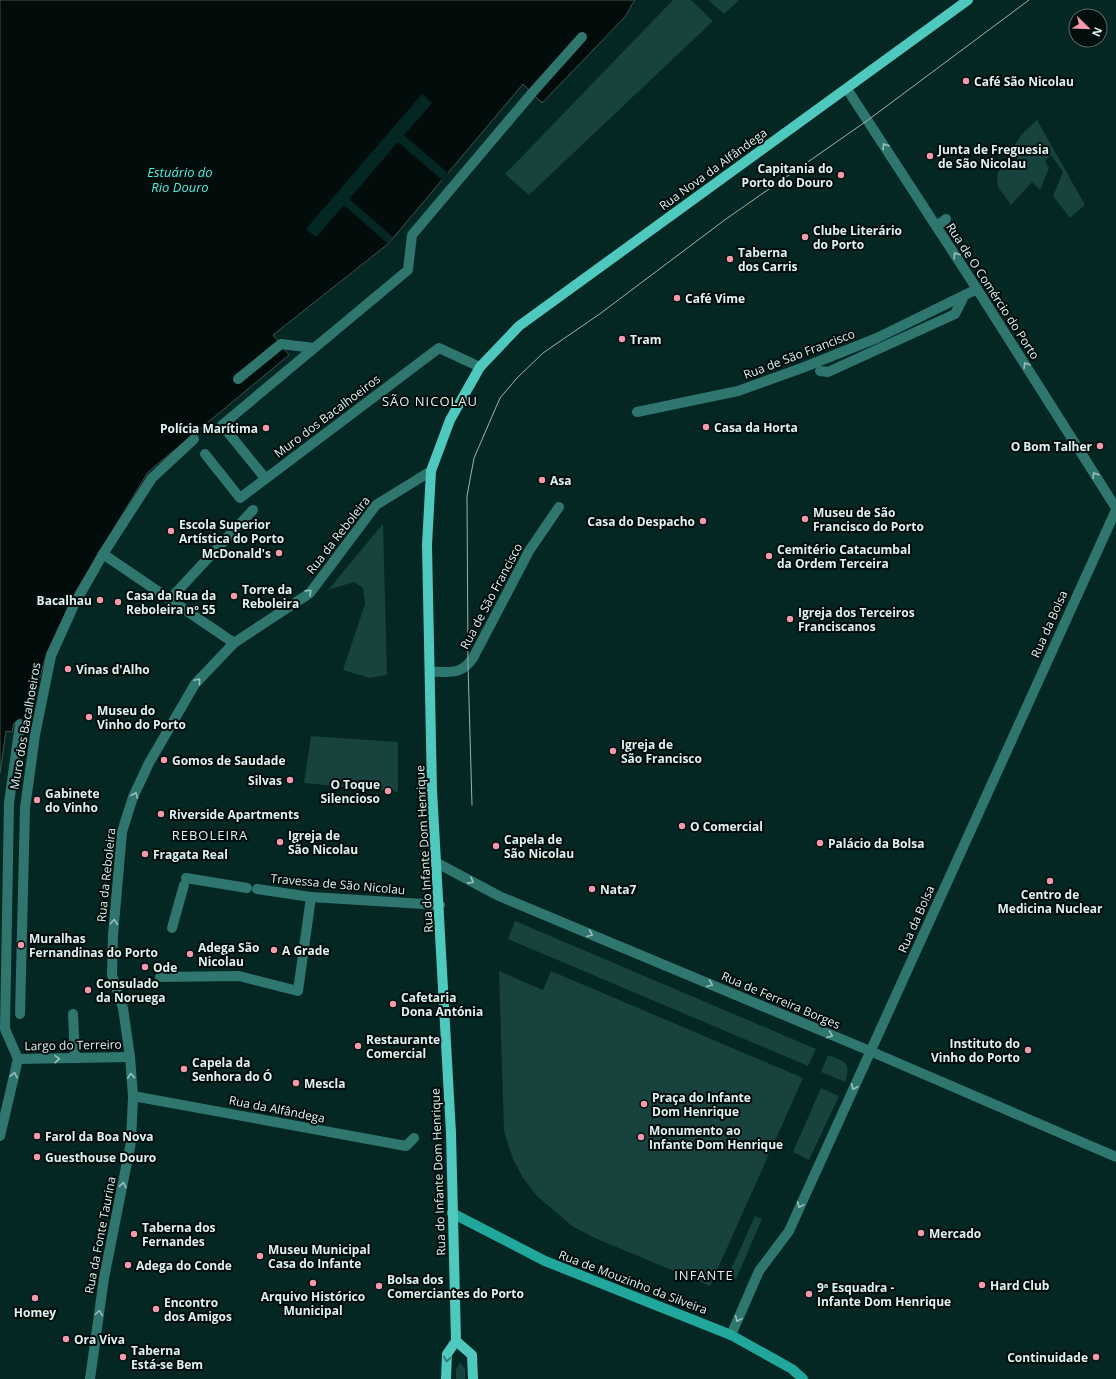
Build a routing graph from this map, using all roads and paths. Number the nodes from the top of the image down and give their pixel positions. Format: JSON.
{"nodes":[{"id":1,"x":968,"y":0,"type":"edge"},
{"id":2,"x":582,"y":37,"type":"dead end"},
{"id":3,"x":847,"y":89,"type":"junction"},
{"id":4,"x":946,"y":219,"type":"dead end"},
{"id":5,"x":936,"y":226,"type":"junction"},
{"id":6,"x":977,"y":289,"type":"junction"},
{"id":7,"x":963,"y":298,"type":"junction"},
{"id":8,"x":314,"y":348,"type":"junction"},
{"id":9,"x":480,"y":367,"type":"junction"},
{"id":10,"x":820,"y":371,"type":"dead end"},
{"id":11,"x":238,"y":379,"type":"dead end"},
{"id":12,"x":637,"y":412,"type":"dead end"},
{"id":13,"x":194,"y":439,"type":"dead end"},
{"id":14,"x":205,"y":454,"type":"dead end"},
{"id":15,"x":431,"y":471,"type":"junction"},
{"id":16,"x":265,"y":478,"type":"junction"},
{"id":17,"x":559,"y":508,"type":"dead end"},
{"id":18,"x":1116,"y":509,"type":"edge"},
{"id":19,"x":253,"y":510,"type":"dead end"},
{"id":20,"x":103,"y":554,"type":"junction"},
{"id":21,"x":170,"y":599,"type":"junction"},
{"id":22,"x":234,"y":643,"type":"junction"},
{"id":23,"x":430,"y":672,"type":"junction"},
{"id":24,"x":20,"y":724,"type":"dead end"},
{"id":25,"x":437,"y":863,"type":"junction"},
{"id":26,"x":311,"y":897,"type":"junction"},
{"id":27,"x":440,"y":905,"type":"junction"},
{"id":28,"x":171,"y":932,"type":"dead end"},
{"id":29,"x":112,"y":975,"type":"joint"},
{"id":30,"x":160,"y":977,"type":"dead end"},
{"id":31,"x":20,"y":1014,"type":"dead end"},
{"id":32,"x":73,"y":1014,"type":"dead end"},
{"id":33,"x":870,"y":1051,"type":"junction"},
{"id":34,"x":130,"y":1057,"type":"junction"},
{"id":35,"x":75,"y":1058,"type":"junction"},
{"id":36,"x":18,"y":1059,"type":"junction"},
{"id":37,"x":133,"y":1096,"type":"junction"},
{"id":38,"x":0,"y":1136,"type":"edge"},
{"id":39,"x":414,"y":1138,"type":"dead end"},
{"id":40,"x":1116,"y":1157,"type":"edge"},
{"id":41,"x":452,"y":1213,"type":"junction"},
{"id":42,"x":732,"y":1335,"type":"junction"},
{"id":43,"x":456,"y":1340,"type":"junction"},
{"id":44,"x":90,"y":1379,"type":"edge"},
{"id":45,"x":446,"y":1379,"type":"edge"},
{"id":46,"x":473,"y":1379,"type":"edge"},
{"id":47,"x":803,"y":1379,"type":"edge"}],
"edges":[{"from":1,"to":3,"type":"main road","name":"Rua Nova da Alfândega"},
{"from":2,"to":8,"type":"street"},
{"from":5,"to":3,"type":"street","name":"Rua de O Comércio do Porto","one_way":true},
{"from":3,"to":9,"type":"main road","name":"Rua Nova da Alfândega"},
{"from":4,"to":5,"type":"street"},
{"from":6,"to":5,"type":"street","name":"Rua de O Comércio do Porto","one_way":true},
{"from":6,"to":7,"type":"street","name":"Rua de São Francisco"},
{"from":18,"to":6,"type":"street","name":"Rua de O Comércio do Porto","one_way":true},
{"from":7,"to":10,"type":"street","name":"Rua de São Francisco"},
{"from":7,"to":12,"type":"street","name":"Rua de São Francisco"},
{"from":8,"to":11,"type":"street"},
{"from":8,"to":16,"type":"street"},
{"from":9,"to":15,"type":"main road","name":"Rua do Infante Dom Henrique"},
{"from":9,"to":16,"type":"street","name":"Muro dos Bacalhoeiros"},
{"from":13,"to":20,"type":"street","name":"Muro dos Bacalhoeiros"},
{"from":14,"to":16,"type":"street","name":"Muro dos Bacalhoeiros"},
{"from":22,"to":15,"type":"street","name":"Rua da Reboleira","one_way":true},
{"from":15,"to":23,"type":"main road","name":"Rua do Infante Dom Henrique"},
{"from":17,"to":23,"type":"street","name":"Rua de São Francisco"},
{"from":18,"to":33,"type":"street","name":"Rua da Bolsa"},
{"from":19,"to":21,"type":"street"},
{"from":20,"to":21,"type":"street"},
{"from":20,"to":31,"type":"street","name":"Muro dos Bacalhoeiros"},
{"from":21,"to":22,"type":"street"},
{"from":29,"to":22,"type":"street","name":"Rua da Reboleira","one_way":true},
{"from":23,"to":25,"type":"main road","name":"Rua do Infante Dom Henrique"},
{"from":24,"to":36,"type":"street"},
{"from":25,"to":27,"type":"main road","name":"Rua do Infante Dom Henrique"},
{"from":25,"to":33,"type":"street","name":"Rua de Ferreira Borges","one_way":true},
{"from":26,"to":27,"type":"street","name":"Travessa de São Nicolau"},
{"from":26,"to":28,"type":"street","name":"Travessa de São Nicolau"},
{"from":26,"to":30,"type":"street"},
{"from":27,"to":41,"type":"main road","name":"Rua do Infante Dom Henrique"},
{"from":29,"to":34,"type":"street","name":"Largo do Terreiro"},
{"from":32,"to":35,"type":"street"},
{"from":33,"to":40,"type":"street","name":"Rua de Ferreira Borges"},
{"from":33,"to":42,"type":"street","name":"Rua da Bolsa","one_way":true},
{"from":34,"to":35,"type":"street","name":"Largo do Terreiro"},
{"from":37,"to":34,"type":"street","name":"Largo do Terreiro","one_way":true},
{"from":36,"to":35,"type":"street","name":"Largo do Terreiro","one_way":true},
{"from":38,"to":36,"type":"street","one_way":true},
{"from":37,"to":39,"type":"street","name":"Rua da Alfândega"},
{"from":44,"to":37,"type":"street","name":"Rua da Fonte Taurina","one_way":true},
{"from":41,"to":42,"type":"main road","name":"Rua de Mouzinho da Silveira"},
{"from":41,"to":43,"type":"main road","name":"Rua do Infante Dom Henrique"},
{"from":42,"to":47,"type":"main road","name":"Rua de Mouzinho da Silveira"},
{"from":43,"to":45,"type":"main road","name":"Rua do Infante Dom Henrique","one_way":true},
{"from":43,"to":46,"type":"main road"}]}
